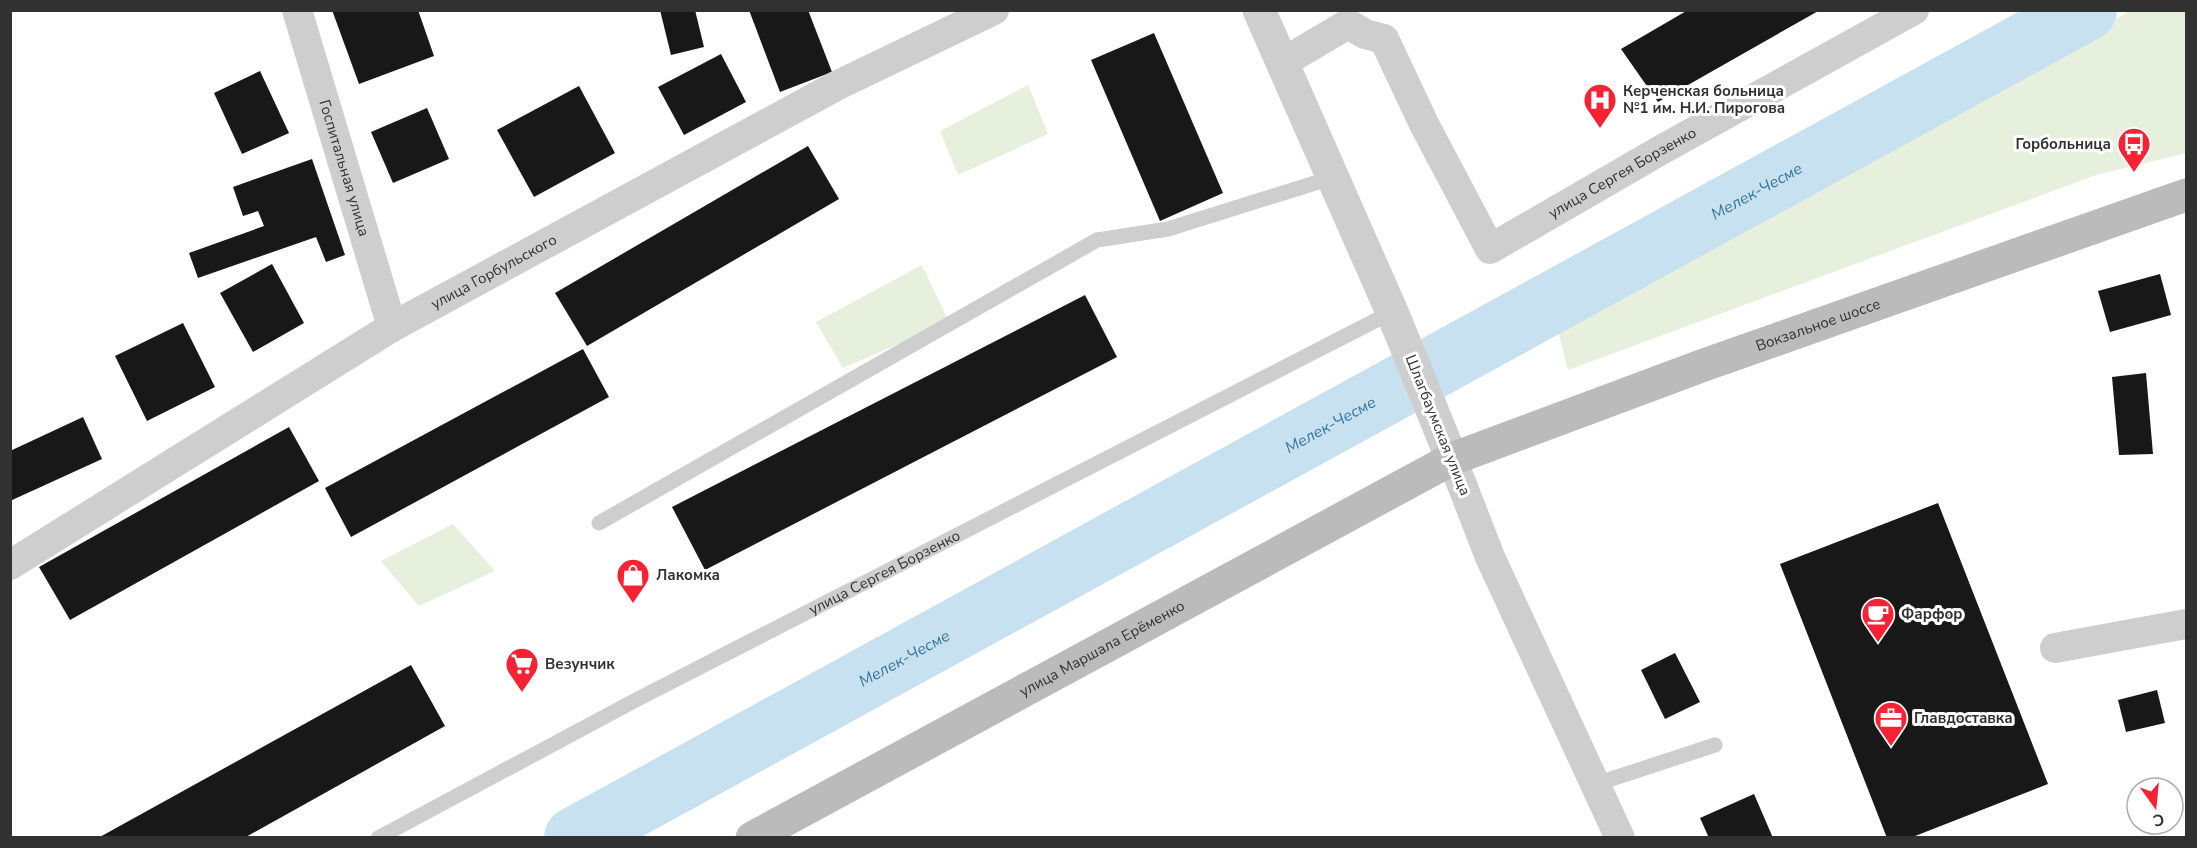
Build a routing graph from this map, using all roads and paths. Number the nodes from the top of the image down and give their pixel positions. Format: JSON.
{"nodes":[{"id":1,"x":297,"y":10,"type":"edge"},
{"id":2,"x":994,"y":10,"type":"edge"},
{"id":3,"x":1259,"y":10,"type":"edge"},
{"id":4,"x":1914,"y":10,"type":"edge"},
{"id":5,"x":1343,"y":15,"type":"edge"},
{"id":6,"x":1277,"y":53,"type":"junction"},
{"id":7,"x":1331,"y":177,"type":"junction"},
{"id":8,"x":2187,"y":195,"type":"edge"},
{"id":9,"x":1397,"y":323,"type":"junction"},
{"id":10,"x":392,"y":327,"type":"junction"},
{"id":11,"x":1452,"y":459,"type":"junction"},
{"id":12,"x":599,"y":523,"type":"dead end"},
{"id":13,"x":10,"y":565,"type":"edge"},
{"id":14,"x":2187,"y":624,"type":"edge"},
{"id":15,"x":2055,"y":648,"type":"dead end"},
{"id":16,"x":1714,"y":745,"type":"dead end"},
{"id":17,"x":1596,"y":784,"type":"junction"},
{"id":18,"x":378,"y":837,"type":"edge"},
{"id":19,"x":752,"y":837,"type":"edge"},
{"id":20,"x":1620,"y":837,"type":"edge"}],
"edges":[{"from":1,"to":10,"type":"street","name":"Госпитальная улица"},
{"from":2,"to":10,"type":"street","name":"улица Горбульского"},
{"from":3,"to":6,"type":"street","name":"Шлагбаумская улица"},
{"from":4,"to":5,"type":"street","name":"улица Сергея Борзенко"},
{"from":5,"to":6,"type":"street"},
{"from":6,"to":7,"type":"street","name":"Шлагбаумская улица"},
{"from":7,"to":9,"type":"street","name":"Шлагбаумская улица"},
{"from":7,"to":12,"type":"lane"},
{"from":8,"to":11,"type":"main road","name":"Вокзальное шоссе"},
{"from":9,"to":11,"type":"street","name":"Шлагбаумская улица"},
{"from":9,"to":18,"type":"lane","name":"улица Сергея Борзенко"},
{"from":10,"to":13,"type":"street","name":"улица Горбульского"},
{"from":11,"to":17,"type":"street","name":"Шлагбаумская улица"},
{"from":11,"to":19,"type":"main road","name":"улица Маршала Ерёменко"},
{"from":14,"to":15,"type":"street"},
{"from":16,"to":17,"type":"lane"},
{"from":17,"to":20,"type":"street","name":"Шлагбаумская улица"}]}
